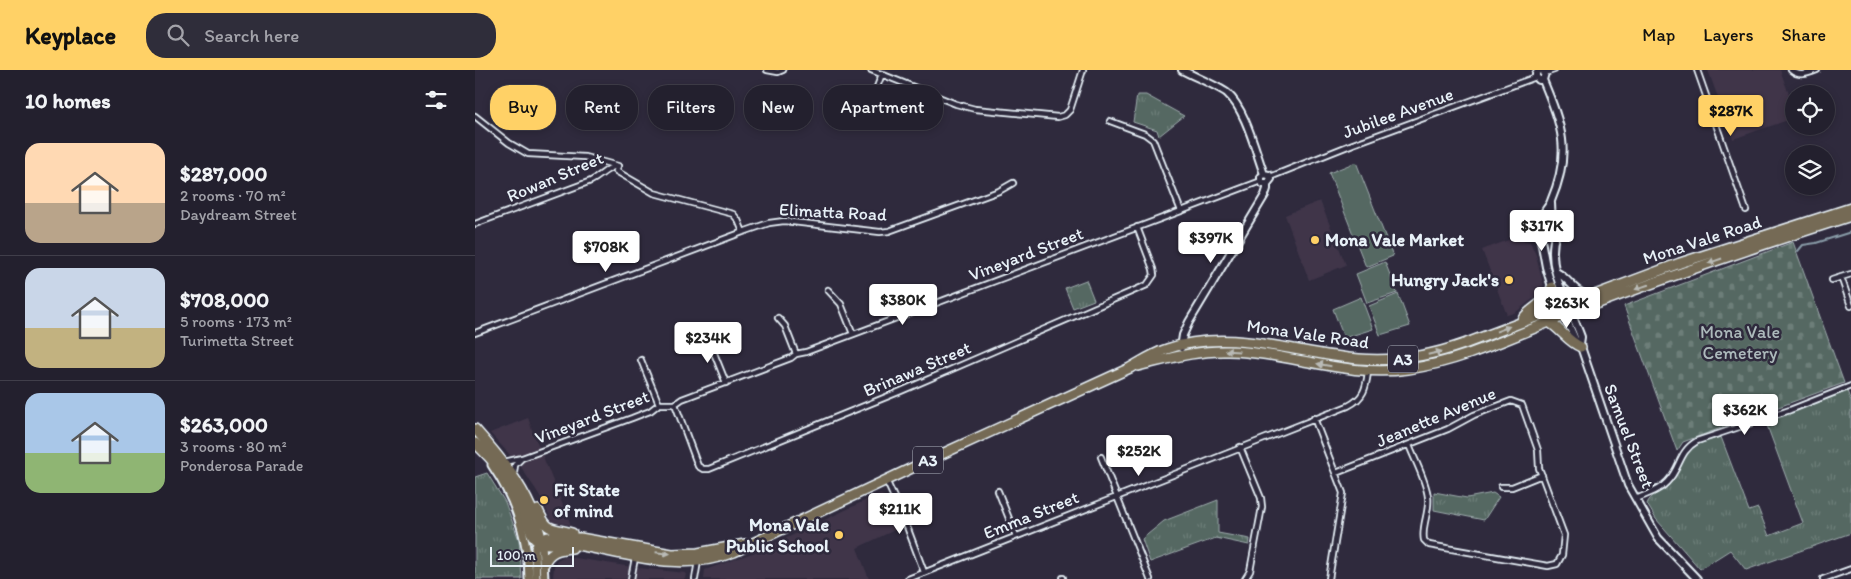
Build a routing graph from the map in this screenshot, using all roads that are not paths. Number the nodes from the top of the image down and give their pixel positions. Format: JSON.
{"nodes":[{"id":1,"x":767,"y":70,"type":"edge"},
{"id":2,"x":783,"y":70,"type":"edge"},
{"id":3,"x":871,"y":70,"type":"edge"},
{"id":4,"x":1083,"y":70,"type":"edge"},
{"id":5,"x":1182,"y":70,"type":"edge"},
{"id":6,"x":1553,"y":70,"type":"edge"},
{"id":7,"x":1697,"y":70,"type":"edge"},
{"id":8,"x":1791,"y":70,"type":"edge"},
{"id":9,"x":1817,"y":70,"type":"edge"},
{"id":10,"x":882,"y":74,"type":"junction"},
{"id":11,"x":1540,"y":74,"type":"edge"},
{"id":12,"x":878,"y":85,"type":"edge"},
{"id":13,"x":475,"y":116,"type":"edge"},
{"id":14,"x":1110,"y":121,"type":"dead end"},
{"id":15,"x":618,"y":166,"type":"junction"},
{"id":16,"x":1265,"y":179,"type":"junction"},
{"id":17,"x":1013,"y":183,"type":"dead end"},
{"id":18,"x":1551,"y":204,"type":"junction"},
{"id":19,"x":1851,"y":208,"type":"edge"},
{"id":20,"x":1746,"y":210,"type":"dead end"},
{"id":21,"x":1181,"y":211,"type":"junction"},
{"id":22,"x":1851,"y":216,"type":"edge"},
{"id":23,"x":475,"y":224,"type":"edge"},
{"id":24,"x":1541,"y":224,"type":"junction"},
{"id":25,"x":1552,"y":225,"type":"junction"},
{"id":26,"x":1137,"y":227,"type":"junction"},
{"id":27,"x":743,"y":232,"type":"junction"},
{"id":28,"x":1553,"y":238,"type":"junction"},
{"id":29,"x":1541,"y":240,"type":"junction"},
{"id":30,"x":1556,"y":272,"type":"junction"},
{"id":31,"x":1851,"y":274,"type":"edge"},
{"id":32,"x":1841,"y":277,"type":"junction"},
{"id":33,"x":1832,"y":280,"type":"dead end"},
{"id":34,"x":1552,"y":287,"type":"junction"},
{"id":35,"x":828,"y":290,"type":"dead end"},
{"id":36,"x":1589,"y":296,"type":"junction"},
{"id":37,"x":1851,"y":306,"type":"edge"},
{"id":38,"x":1566,"y":310,"type":"junction"},
{"id":39,"x":778,"y":318,"type":"dead end"},
{"id":40,"x":1520,"y":322,"type":"junction"},
{"id":41,"x":1549,"y":322,"type":"junction"},
{"id":42,"x":475,"y":332,"type":"edge"},
{"id":43,"x":853,"y":334,"type":"junction"},
{"id":44,"x":708,"y":338,"type":"dead end"},
{"id":45,"x":1182,"y":345,"type":"junction"},
{"id":46,"x":1580,"y":346,"type":"junction"},
{"id":47,"x":796,"y":354,"type":"junction"},
{"id":48,"x":1180,"y":355,"type":"junction"},
{"id":49,"x":1352,"y":358,"type":"junction"},
{"id":50,"x":1407,"y":358,"type":"junction"},
{"id":51,"x":641,"y":360,"type":"dead end"},
{"id":52,"x":1130,"y":368,"type":"junction"},
{"id":53,"x":1368,"y":372,"type":"junction"},
{"id":54,"x":726,"y":383,"type":"junction"},
{"id":55,"x":1851,"y":386,"type":"edge"},
{"id":56,"x":659,"y":404,"type":"junction"},
{"id":57,"x":675,"y":404,"type":"junction"},
{"id":58,"x":1315,"y":418,"type":"junction"},
{"id":59,"x":475,"y":429,"type":"edge"},
{"id":60,"x":475,"y":443,"type":"edge"},
{"id":61,"x":1409,"y":445,"type":"junction"},
{"id":62,"x":1240,"y":447,"type":"junction"},
{"id":63,"x":1101,"y":457,"type":"dead end"},
{"id":64,"x":522,"y":458,"type":"junction"},
{"id":65,"x":504,"y":462,"type":"junction"},
{"id":66,"x":1336,"y":474,"type":"junction"},
{"id":67,"x":514,"y":475,"type":"junction"},
{"id":68,"x":1542,"y":475,"type":"junction"},
{"id":69,"x":886,"y":480,"type":"junction"},
{"id":70,"x":1501,"y":487,"type":"dead end"},
{"id":71,"x":999,"y":491,"type":"dead end"},
{"id":72,"x":1117,"y":496,"type":"junction"},
{"id":73,"x":1636,"y":499,"type":"junction"},
{"id":74,"x":1016,"y":536,"type":"junction"},
{"id":75,"x":541,"y":541,"type":"junction"},
{"id":76,"x":586,"y":543,"type":"junction"},
{"id":77,"x":698,"y":557,"type":"junction"},
{"id":78,"x":635,"y":558,"type":"junction"},
{"id":79,"x":544,"y":564,"type":"junction"},
{"id":80,"x":1851,"y":569,"type":"edge"},
{"id":81,"x":924,"y":572,"type":"junction"},
{"id":82,"x":529,"y":579,"type":"edge"},
{"id":83,"x":536,"y":579,"type":"edge"},
{"id":84,"x":544,"y":579,"type":"edge"},
{"id":85,"x":631,"y":579,"type":"edge"},
{"id":86,"x":695,"y":579,"type":"edge"},
{"id":87,"x":908,"y":579,"type":"edge"},
{"id":88,"x":1151,"y":579,"type":"edge"},
{"id":89,"x":1245,"y":579,"type":"edge"},
{"id":90,"x":1329,"y":579,"type":"edge"},
{"id":91,"x":1697,"y":579,"type":"edge"},
{"id":92,"x":1823,"y":579,"type":"edge"}],
"edges":[{"from":1,"to":2,"type":"street"},
{"from":3,"to":10,"type":"street"},
{"from":4,"to":10,"type":"street"},
{"from":5,"to":16,"type":"street"},
{"from":6,"to":11,"type":"street","name":"Jubilee Avenue"},
{"from":7,"to":20,"type":"street"},
{"from":8,"to":9,"type":"street"},
{"from":10,"to":12,"type":"street"},
{"from":11,"to":16,"type":"street","name":"Jubilee Avenue"},
{"from":11,"to":18,"type":"street"},
{"from":13,"to":15,"type":"street"},
{"from":14,"to":21,"type":"street"},
{"from":15,"to":23,"type":"street","name":"Rowan Street"},
{"from":15,"to":27,"type":"street"},
{"from":16,"to":21,"type":"street","name":"Vineyard Street"},
{"from":16,"to":45,"type":"street"},
{"from":17,"to":27,"type":"street","name":"Elimatta Road"},
{"from":18,"to":24,"type":"street"},
{"from":18,"to":25,"type":"street"},
{"from":19,"to":36,"type":"highway","name":"Mona Vale Road","number":"A3"},
{"from":21,"to":26,"type":"street","name":"Vineyard Street"},
{"from":22,"to":38,"type":"highway","name":"Mona Vale Road","number":"A3","one_way":true},
{"from":24,"to":25,"type":"street"},
{"from":24,"to":29,"type":"street"},
{"from":25,"to":28,"type":"street"},
{"from":26,"to":43,"type":"street","name":"Vineyard Street"},
{"from":26,"to":57,"type":"street","name":"Brinawa Street"},
{"from":27,"to":42,"type":"street","name":"Elimatta Road"},
{"from":28,"to":29,"type":"street"},
{"from":28,"to":30,"type":"street"},
{"from":29,"to":34,"type":"street"},
{"from":30,"to":36,"type":"street"},
{"from":30,"to":38,"type":"street"},
{"from":31,"to":32,"type":"street"},
{"from":32,"to":33,"type":"street"},
{"from":32,"to":37,"type":"street"},
{"from":34,"to":38,"type":"street"},
{"from":34,"to":40,"type":"highway"},
{"from":35,"to":43,"type":"street"},
{"from":36,"to":38,"type":"highway","name":"Mona Vale Road","number":"A3"},
{"from":38,"to":40,"type":"highway","name":"Mona Vale Road","number":"A3"},
{"from":38,"to":41,"type":"highway","name":"Mona Vale Road","number":"A3"},
{"from":38,"to":46,"type":"street","name":"Samuel Street"},
{"from":39,"to":47,"type":"street"},
{"from":50,"to":40,"type":"highway","name":"Mona Vale Road","number":"A3","one_way":true},
{"from":41,"to":46,"type":"highway"},
{"from":41,"to":53,"type":"highway","name":"Mona Vale Road","number":"A3"},
{"from":43,"to":47,"type":"street","name":"Vineyard Street"},
{"from":44,"to":54,"type":"street"},
{"from":45,"to":48,"type":"street"},
{"from":45,"to":49,"type":"highway","name":"Mona Vale Road","number":"A3"},
{"from":45,"to":52,"type":"highway","name":"Mona Vale Road","number":"A3"},
{"from":46,"to":73,"type":"street","name":"Samuel Street"},
{"from":47,"to":54,"type":"street","name":"Vineyard Street"},
{"from":48,"to":52,"type":"highway","name":"Mona Vale Road","number":"A3"},
{"from":53,"to":48,"type":"highway","name":"Mona Vale Road","number":"A3","one_way":true},
{"from":49,"to":50,"type":"highway","name":"Mona Vale Road","number":"A3"},
{"from":49,"to":53,"type":"highway"},
{"from":50,"to":53,"type":"highway"},
{"from":51,"to":56,"type":"street"},
{"from":52,"to":69,"type":"highway","name":"Mona Vale Road","number":"A3"},
{"from":53,"to":58,"type":"street","name":"Emma Street"},
{"from":54,"to":57,"type":"street","name":"Vineyard Street"},
{"from":55,"to":73,"type":"street"},
{"from":56,"to":57,"type":"street","name":"Vineyard Street"},
{"from":56,"to":64,"type":"street","name":"Vineyard Street"},
{"from":58,"to":62,"type":"street","name":"Emma Street"},
{"from":58,"to":66,"type":"street"},
{"from":59,"to":65,"type":"highway"},
{"from":60,"to":75,"type":"highway"},
{"from":60,"to":82,"type":"main road"},
{"from":61,"to":66,"type":"street","name":"Jeanette Avenue"},
{"from":61,"to":68,"type":"street","name":"Jeanette Avenue"},
{"from":61,"to":68,"type":"street","name":"Jeanette Avenue"},
{"from":62,"to":72,"type":"street","name":"Emma Street"},
{"from":62,"to":89,"type":"street"},
{"from":63,"to":72,"type":"street"},
{"from":64,"to":65,"type":"street","name":"Vineyard Street"},
{"from":64,"to":67,"type":"street","name":"Vineyard Street"},
{"from":65,"to":67,"type":"highway"},
{"from":66,"to":90,"type":"street"},
{"from":67,"to":75,"type":"highway"},
{"from":67,"to":76,"type":"highway","number":"A3"},
{"from":68,"to":70,"type":"street"},
{"from":69,"to":77,"type":"highway","name":"Mona Vale Road","number":"A3"},
{"from":69,"to":81,"type":"street"},
{"from":71,"to":74,"type":"street"},
{"from":72,"to":74,"type":"street","name":"Emma Street"},
{"from":72,"to":88,"type":"street"},
{"from":73,"to":91,"type":"street","name":"Samuel Street"},
{"from":74,"to":81,"type":"street","name":"Emma Street"},
{"from":75,"to":76,"type":"highway","name":"Mona Vale Road","number":"A3"},
{"from":75,"to":79,"type":"main road"},
{"from":75,"to":83,"type":"main road"},
{"from":76,"to":77,"type":"highway","name":"Mona Vale Road","number":"A3","one_way":true},
{"from":76,"to":78,"type":"highway","name":"Mona Vale Road","number":"A3"},
{"from":76,"to":79,"type":"highway"},
{"from":77,"to":78,"type":"highway","name":"Mona Vale Road","number":"A3"},
{"from":77,"to":86,"type":"street"},
{"from":78,"to":85,"type":"street"},
{"from":79,"to":84,"type":"main road"},
{"from":80,"to":92,"type":"street"},
{"from":81,"to":87,"type":"street","name":"Emma Street"}]}
